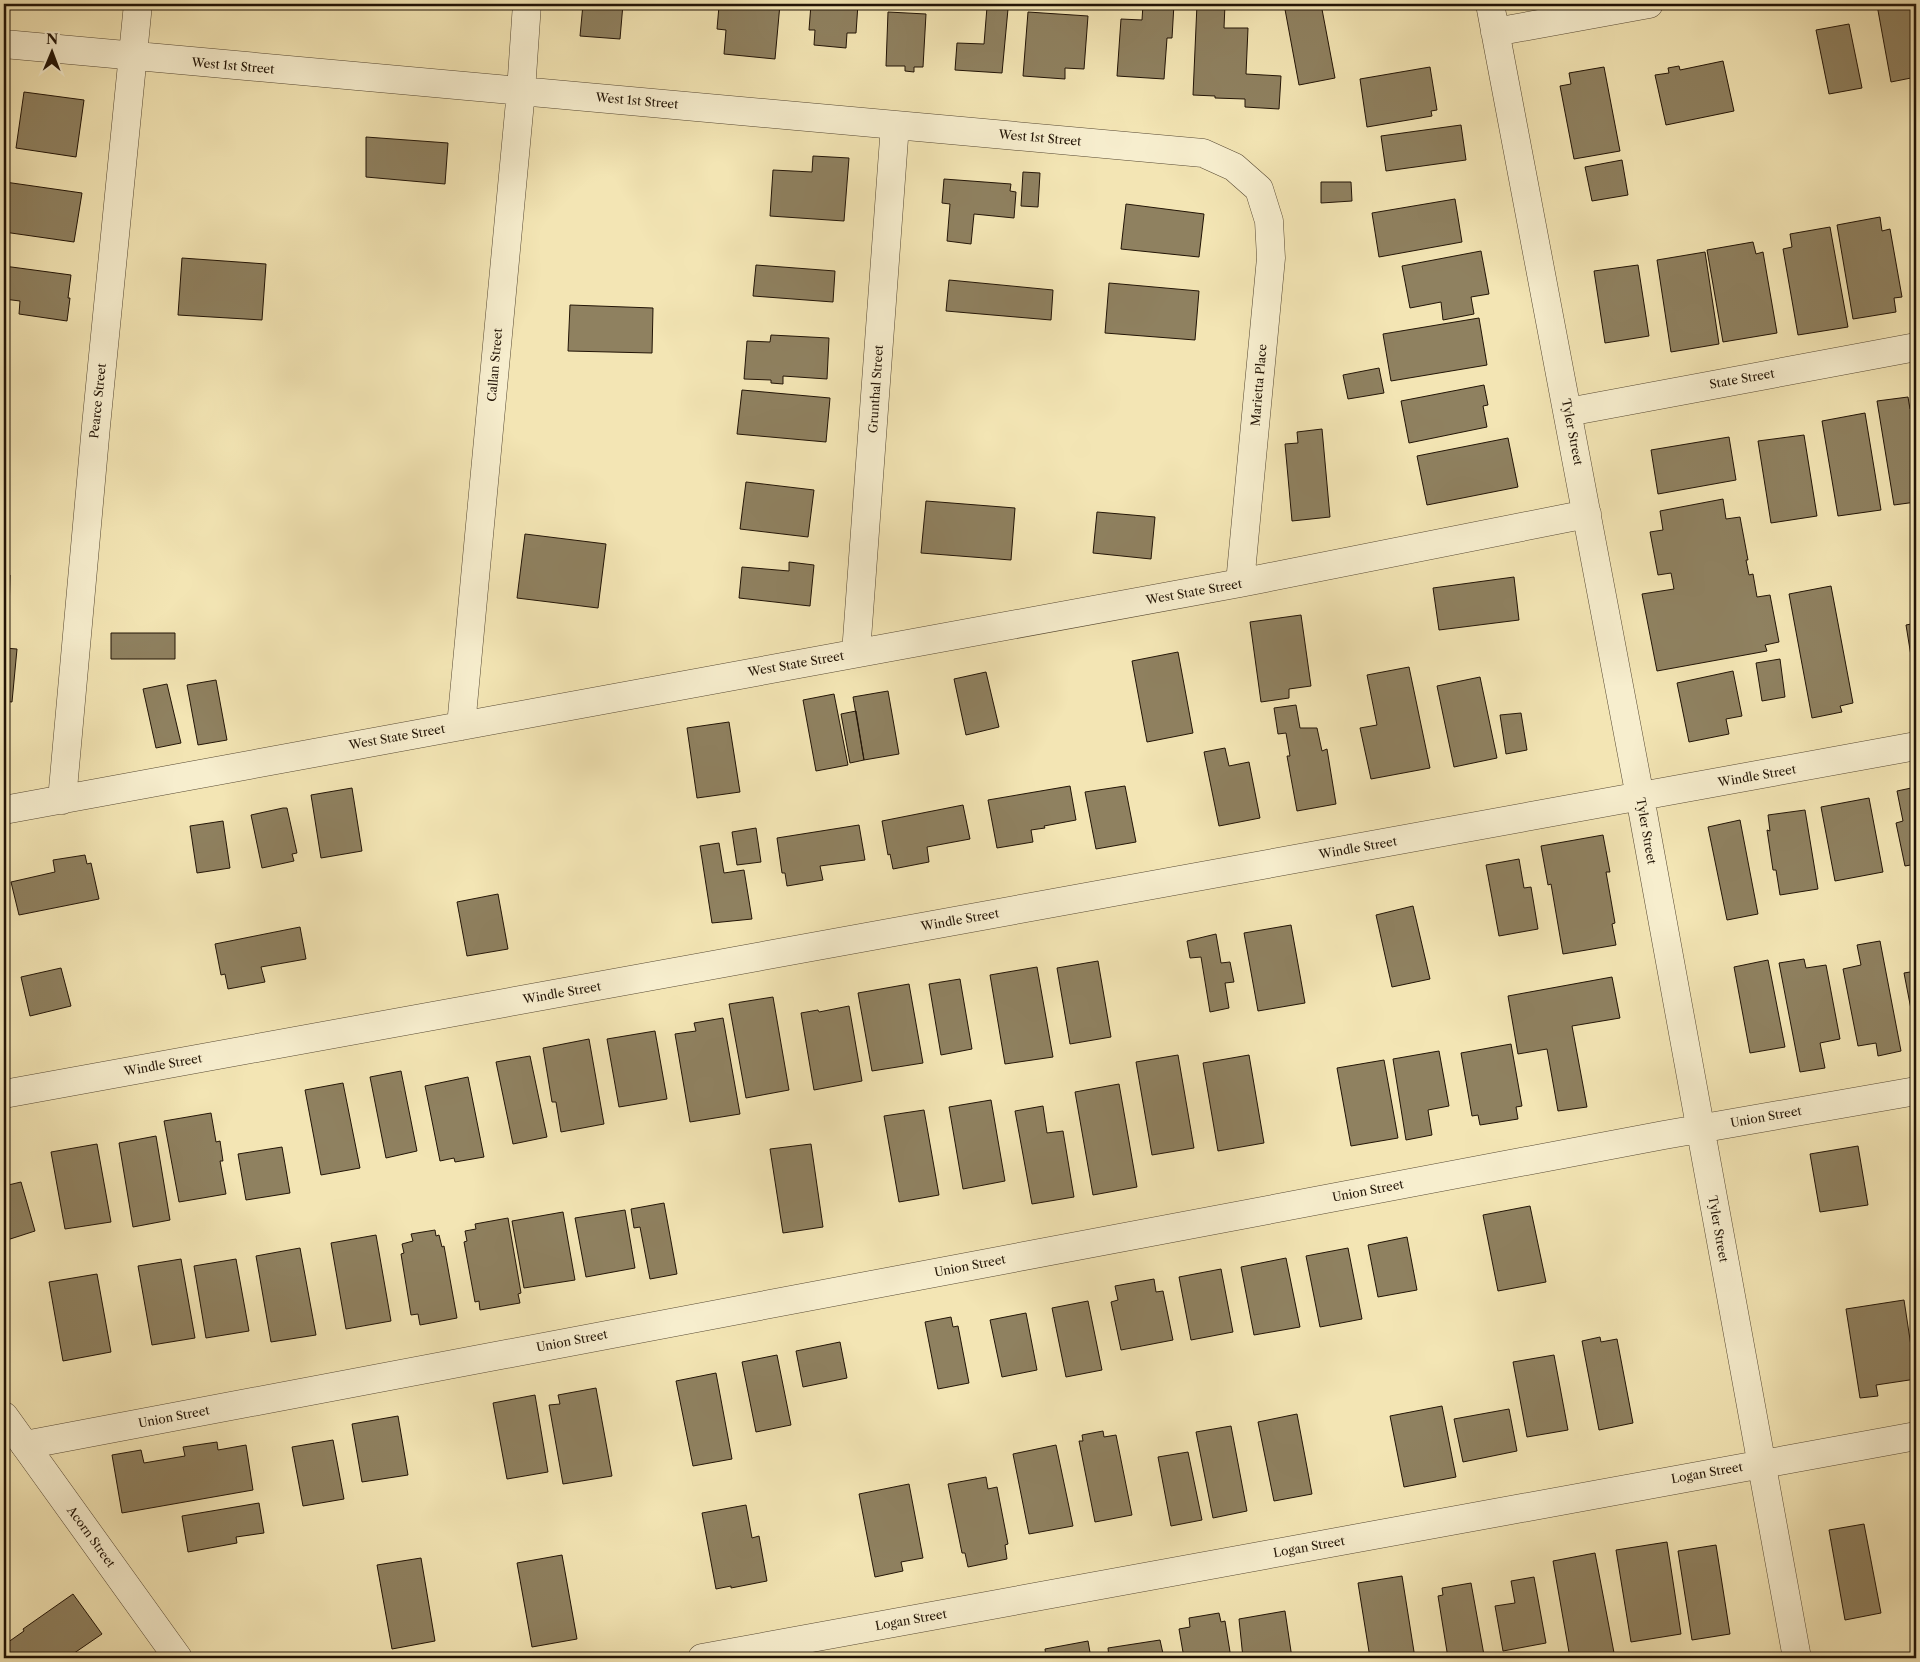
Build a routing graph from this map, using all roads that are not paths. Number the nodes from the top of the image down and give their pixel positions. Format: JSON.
{"nodes":[{"id":1,"x":138,"y":4,"type":"edge"},
{"id":2,"x":527,"y":4,"type":"edge"},
{"id":3,"x":1490,"y":4,"type":"edge"},
{"id":4,"x":1650,"y":4,"type":"edge"},
{"id":5,"x":1495,"y":32,"type":"junction"},
{"id":6,"x":4,"y":44,"type":"edge"},
{"id":7,"x":134,"y":57,"type":"junction"},
{"id":8,"x":521,"y":91,"type":"junction"},
{"id":9,"x":895,"y":125,"type":"junction"},
{"id":10,"x":1259,"y":189,"type":"joint"},
{"id":11,"x":1916,"y":347,"type":"edge"},
{"id":12,"x":1568,"y":412,"type":"junction"},
{"id":13,"x":1587,"y":514,"type":"junction"},
{"id":14,"x":1240,"y":583,"type":"junction"},
{"id":15,"x":856,"y":653,"type":"junction"},
{"id":16,"x":461,"y":726,"type":"junction"},
{"id":17,"x":1916,"y":746,"type":"edge"},
{"id":18,"x":1640,"y":797,"type":"junction"},
{"id":19,"x":62,"y":800,"type":"junction"},
{"id":20,"x":4,"y":810,"type":"edge"},
{"id":21,"x":1916,"y":1091,"type":"edge"},
{"id":22,"x":4,"y":1094,"type":"edge"},
{"id":23,"x":1700,"y":1129,"type":"junction"},
{"id":24,"x":4,"y":1416,"type":"edge"},
{"id":25,"x":1916,"y":1436,"type":"edge"},
{"id":26,"x":24,"y":1445,"type":"junction"},
{"id":27,"x":1761,"y":1463,"type":"junction"},
{"id":28,"x":172,"y":1656,"type":"edge"},
{"id":29,"x":702,"y":1658,"type":"edge"},
{"id":30,"x":1797,"y":1658,"type":"edge"}],
"edges":[{"from":1,"to":7,"type":"street","name":"Pearce Street"},
{"from":2,"to":8,"type":"street","name":"Callan Street"},
{"from":3,"to":5,"type":"street","name":"Tyler Street"},
{"from":4,"to":5,"type":"street"},
{"from":5,"to":12,"type":"street","name":"Tyler Street"},
{"from":6,"to":7,"type":"street","name":"West 1st Street"},
{"from":7,"to":8,"type":"street","name":"West 1st Street"},
{"from":7,"to":19,"type":"street","name":"Pearce Street"},
{"from":8,"to":9,"type":"street","name":"West 1st Street"},
{"from":8,"to":16,"type":"street","name":"Callan Street"},
{"from":9,"to":10,"type":"street","name":"West 1st Street"},
{"from":9,"to":15,"type":"street","name":"Grunthal Street"},
{"from":10,"to":14,"type":"street","name":"Marietta Place"},
{"from":11,"to":12,"type":"street","name":"State Street"},
{"from":12,"to":13,"type":"street","name":"Tyler Street"},
{"from":13,"to":14,"type":"street","name":"West State Street"},
{"from":13,"to":18,"type":"street","name":"Tyler Street"},
{"from":14,"to":15,"type":"street","name":"West State Street"},
{"from":15,"to":16,"type":"street","name":"West State Street"},
{"from":16,"to":19,"type":"street","name":"West State Street"},
{"from":17,"to":18,"type":"street","name":"Windle Street"},
{"from":18,"to":22,"type":"street","name":"Windle Street"},
{"from":18,"to":23,"type":"street","name":"Tyler Street"},
{"from":19,"to":20,"type":"street","name":"West State Street"},
{"from":21,"to":23,"type":"street","name":"Union Street"},
{"from":23,"to":26,"type":"street","name":"Union Street"},
{"from":23,"to":27,"type":"street","name":"Tyler Street"},
{"from":24,"to":26,"type":"street","name":"Acorn Street"},
{"from":25,"to":27,"type":"street","name":"Logan Street"},
{"from":26,"to":28,"type":"street","name":"Acorn Street"},
{"from":27,"to":29,"type":"street","name":"Logan Street"},
{"from":27,"to":30,"type":"street","name":"Tyler Street"}]}
